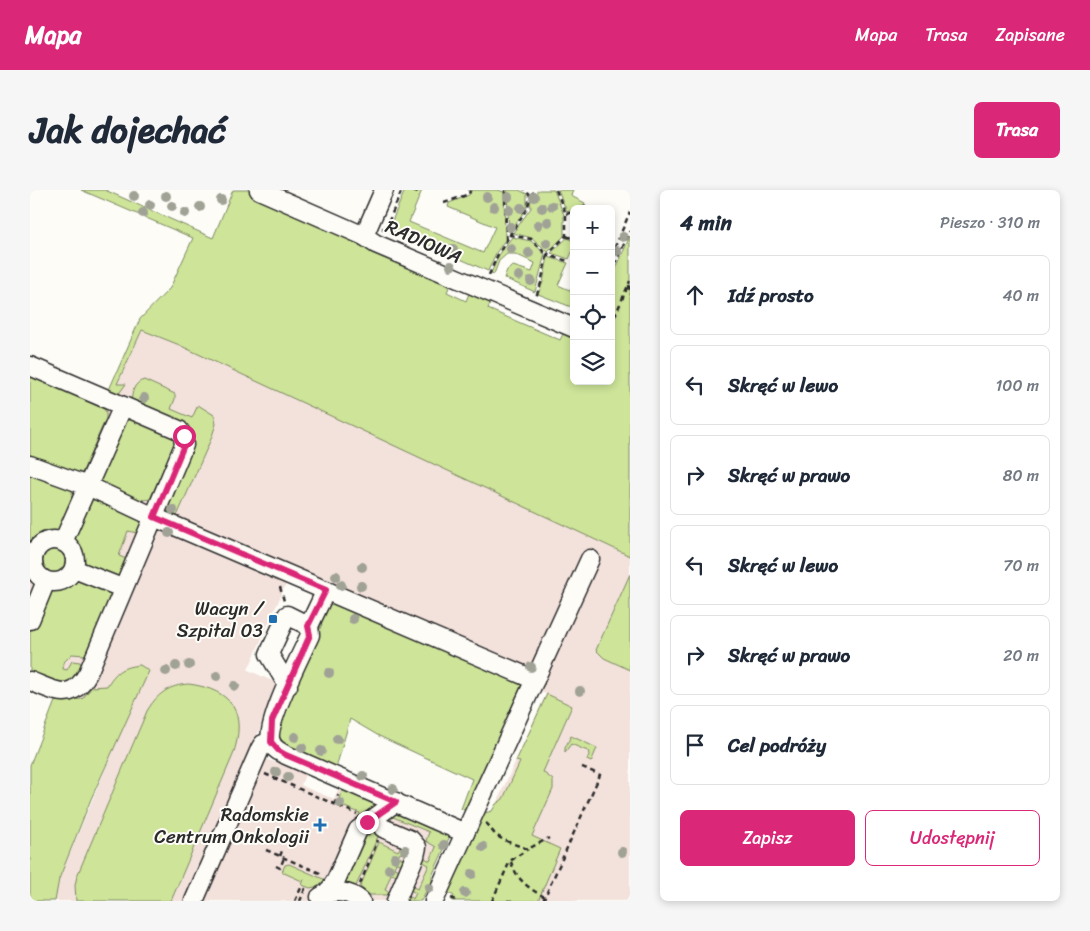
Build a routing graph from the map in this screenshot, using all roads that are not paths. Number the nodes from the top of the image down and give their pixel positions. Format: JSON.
{"nodes":[{"id":1,"x":259,"y":190,"type":"edge"},
{"id":2,"x":384,"y":190,"type":"edge"},
{"id":3,"x":364,"y":236,"type":"junction"},
{"id":4,"x":570,"y":326,"type":"edge"},
{"id":5,"x":30,"y":366,"type":"edge"},
{"id":6,"x":123,"y":406,"type":"junction"},
{"id":7,"x":30,"y":465,"type":"edge"},
{"id":8,"x":88,"y":486,"type":"junction"},
{"id":9,"x":154,"y":517,"type":"junction"},
{"id":10,"x":63,"y":542,"type":"junction"},
{"id":11,"x":32,"y":552,"type":"edge"},
{"id":12,"x":590,"y":559,"type":"dead end"},
{"id":13,"x":74,"y":569,"type":"junction"},
{"id":14,"x":46,"y":581,"type":"junction"},
{"id":15,"x":122,"y":588,"type":"junction"},
{"id":16,"x":326,"y":590,"type":"junction"},
{"id":17,"x":30,"y":620,"type":"edge"},
{"id":18,"x":308,"y":626,"type":"junction"},
{"id":19,"x":30,"y":680,"type":"edge"},
{"id":20,"x":535,"y":680,"type":"junction"},
{"id":21,"x":288,"y":686,"type":"junction"},
{"id":22,"x":271,"y":742,"type":"junction"},
{"id":23,"x":396,"y":802,"type":"junction"},
{"id":24,"x":383,"y":828,"type":"road end"},
{"id":25,"x":465,"y":833,"type":"junction"},
{"id":26,"x":359,"y":895,"type":"edge"},
{"id":27,"x":319,"y":898,"type":"edge"},
{"id":28,"x":194,"y":901,"type":"edge"},
{"id":29,"x":396,"y":901,"type":"edge"},
{"id":30,"x":434,"y":901,"type":"edge"}],
"edges":[{"from":1,"to":3,"type":"street","name":"RADIOWA"},
{"from":2,"to":3,"type":"street"},
{"from":3,"to":4,"type":"street","name":"RADIOWA"},
{"from":5,"to":6,"type":"street"},
{"from":6,"to":8,"type":"street"},
{"from":6,"to":9,"type":"street"},
{"from":7,"to":8,"type":"street"},
{"from":8,"to":9,"type":"street"},
{"from":8,"to":10,"type":"street"},
{"from":9,"to":15,"type":"street"},
{"from":9,"to":16,"type":"street"},
{"from":10,"to":11,"type":"street"},
{"from":10,"to":13,"type":"street"},
{"from":11,"to":14,"type":"street"},
{"from":12,"to":20,"type":"street"},
{"from":13,"to":14,"type":"street"},
{"from":13,"to":15,"type":"street"},
{"from":14,"to":17,"type":"street"},
{"from":15,"to":19,"type":"street"},
{"from":16,"to":18,"type":"street"},
{"from":16,"to":20,"type":"street"},
{"from":18,"to":21,"type":"street"},
{"from":18,"to":21,"type":"street"},
{"from":20,"to":25,"type":"street"},
{"from":21,"to":22,"type":"street"},
{"from":22,"to":23,"type":"street"},
{"from":22,"to":28,"type":"street"},
{"from":23,"to":25,"type":"street"},
{"from":23,"to":27,"type":"street"},
{"from":24,"to":29,"type":"street"},
{"from":25,"to":30,"type":"street"},
{"from":26,"to":27,"type":"street"}]}
